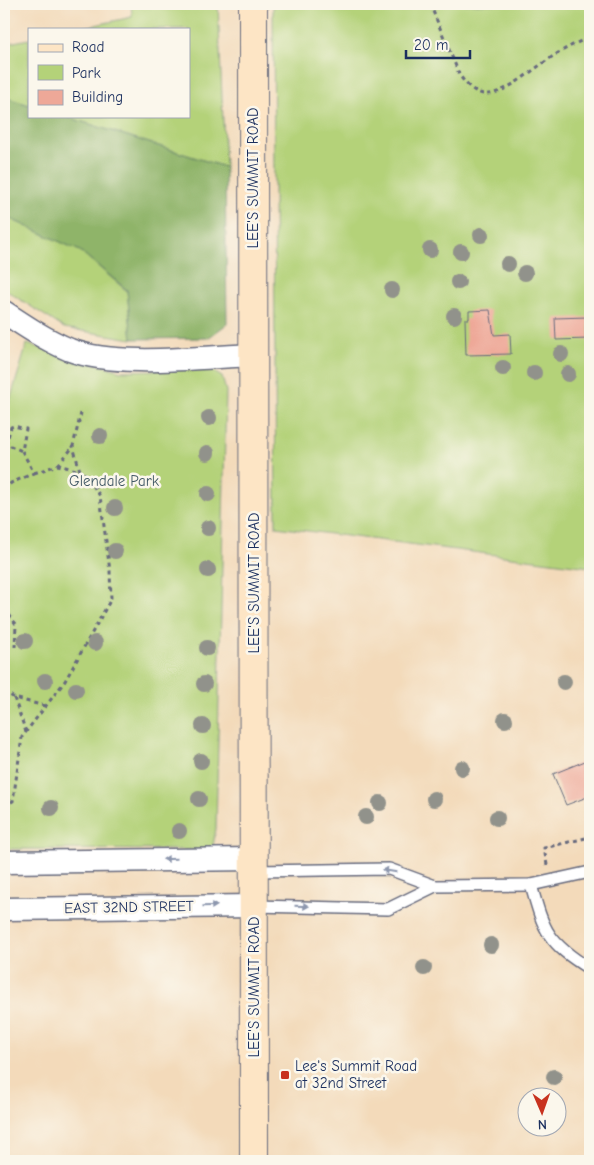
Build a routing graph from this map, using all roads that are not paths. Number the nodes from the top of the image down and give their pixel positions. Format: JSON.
{"nodes":[{"id":1,"x":253,"y":4,"type":"edge"},
{"id":2,"x":4,"y":312,"type":"edge"},
{"id":3,"x":254,"y":355,"type":"junction"},
{"id":4,"x":4,"y":862,"type":"edge"},
{"id":5,"x":254,"y":865,"type":"junction"},
{"id":6,"x":590,"y":872,"type":"edge"},
{"id":7,"x":531,"y":885,"type":"junction"},
{"id":8,"x":435,"y":886,"type":"junction"},
{"id":9,"x":254,"y":906,"type":"junction"},
{"id":10,"x":4,"y":909,"type":"edge"},
{"id":11,"x":590,"y":969,"type":"edge"},
{"id":12,"x":254,"y":1161,"type":"edge"}],
"edges":[{"from":1,"to":3,"type":"main road","name":"LEE'S SUMMIT ROAD"},
{"from":2,"to":3,"type":"street"},
{"from":3,"to":5,"type":"main road","name":"LEE'S SUMMIT ROAD"},
{"from":5,"to":4,"type":"street","one_way":true},
{"from":8,"to":5,"type":"lane","one_way":true},
{"from":5,"to":9,"type":"main road","name":"LEE'S SUMMIT ROAD"},
{"from":6,"to":7,"type":"lane"},
{"from":7,"to":8,"type":"lane"},
{"from":7,"to":11,"type":"lane"},
{"from":9,"to":8,"type":"lane","one_way":true},
{"from":10,"to":9,"type":"street","name":"EAST 32ND STREET","one_way":true},
{"from":9,"to":12,"type":"main road","name":"LEE'S SUMMIT ROAD"}]}
